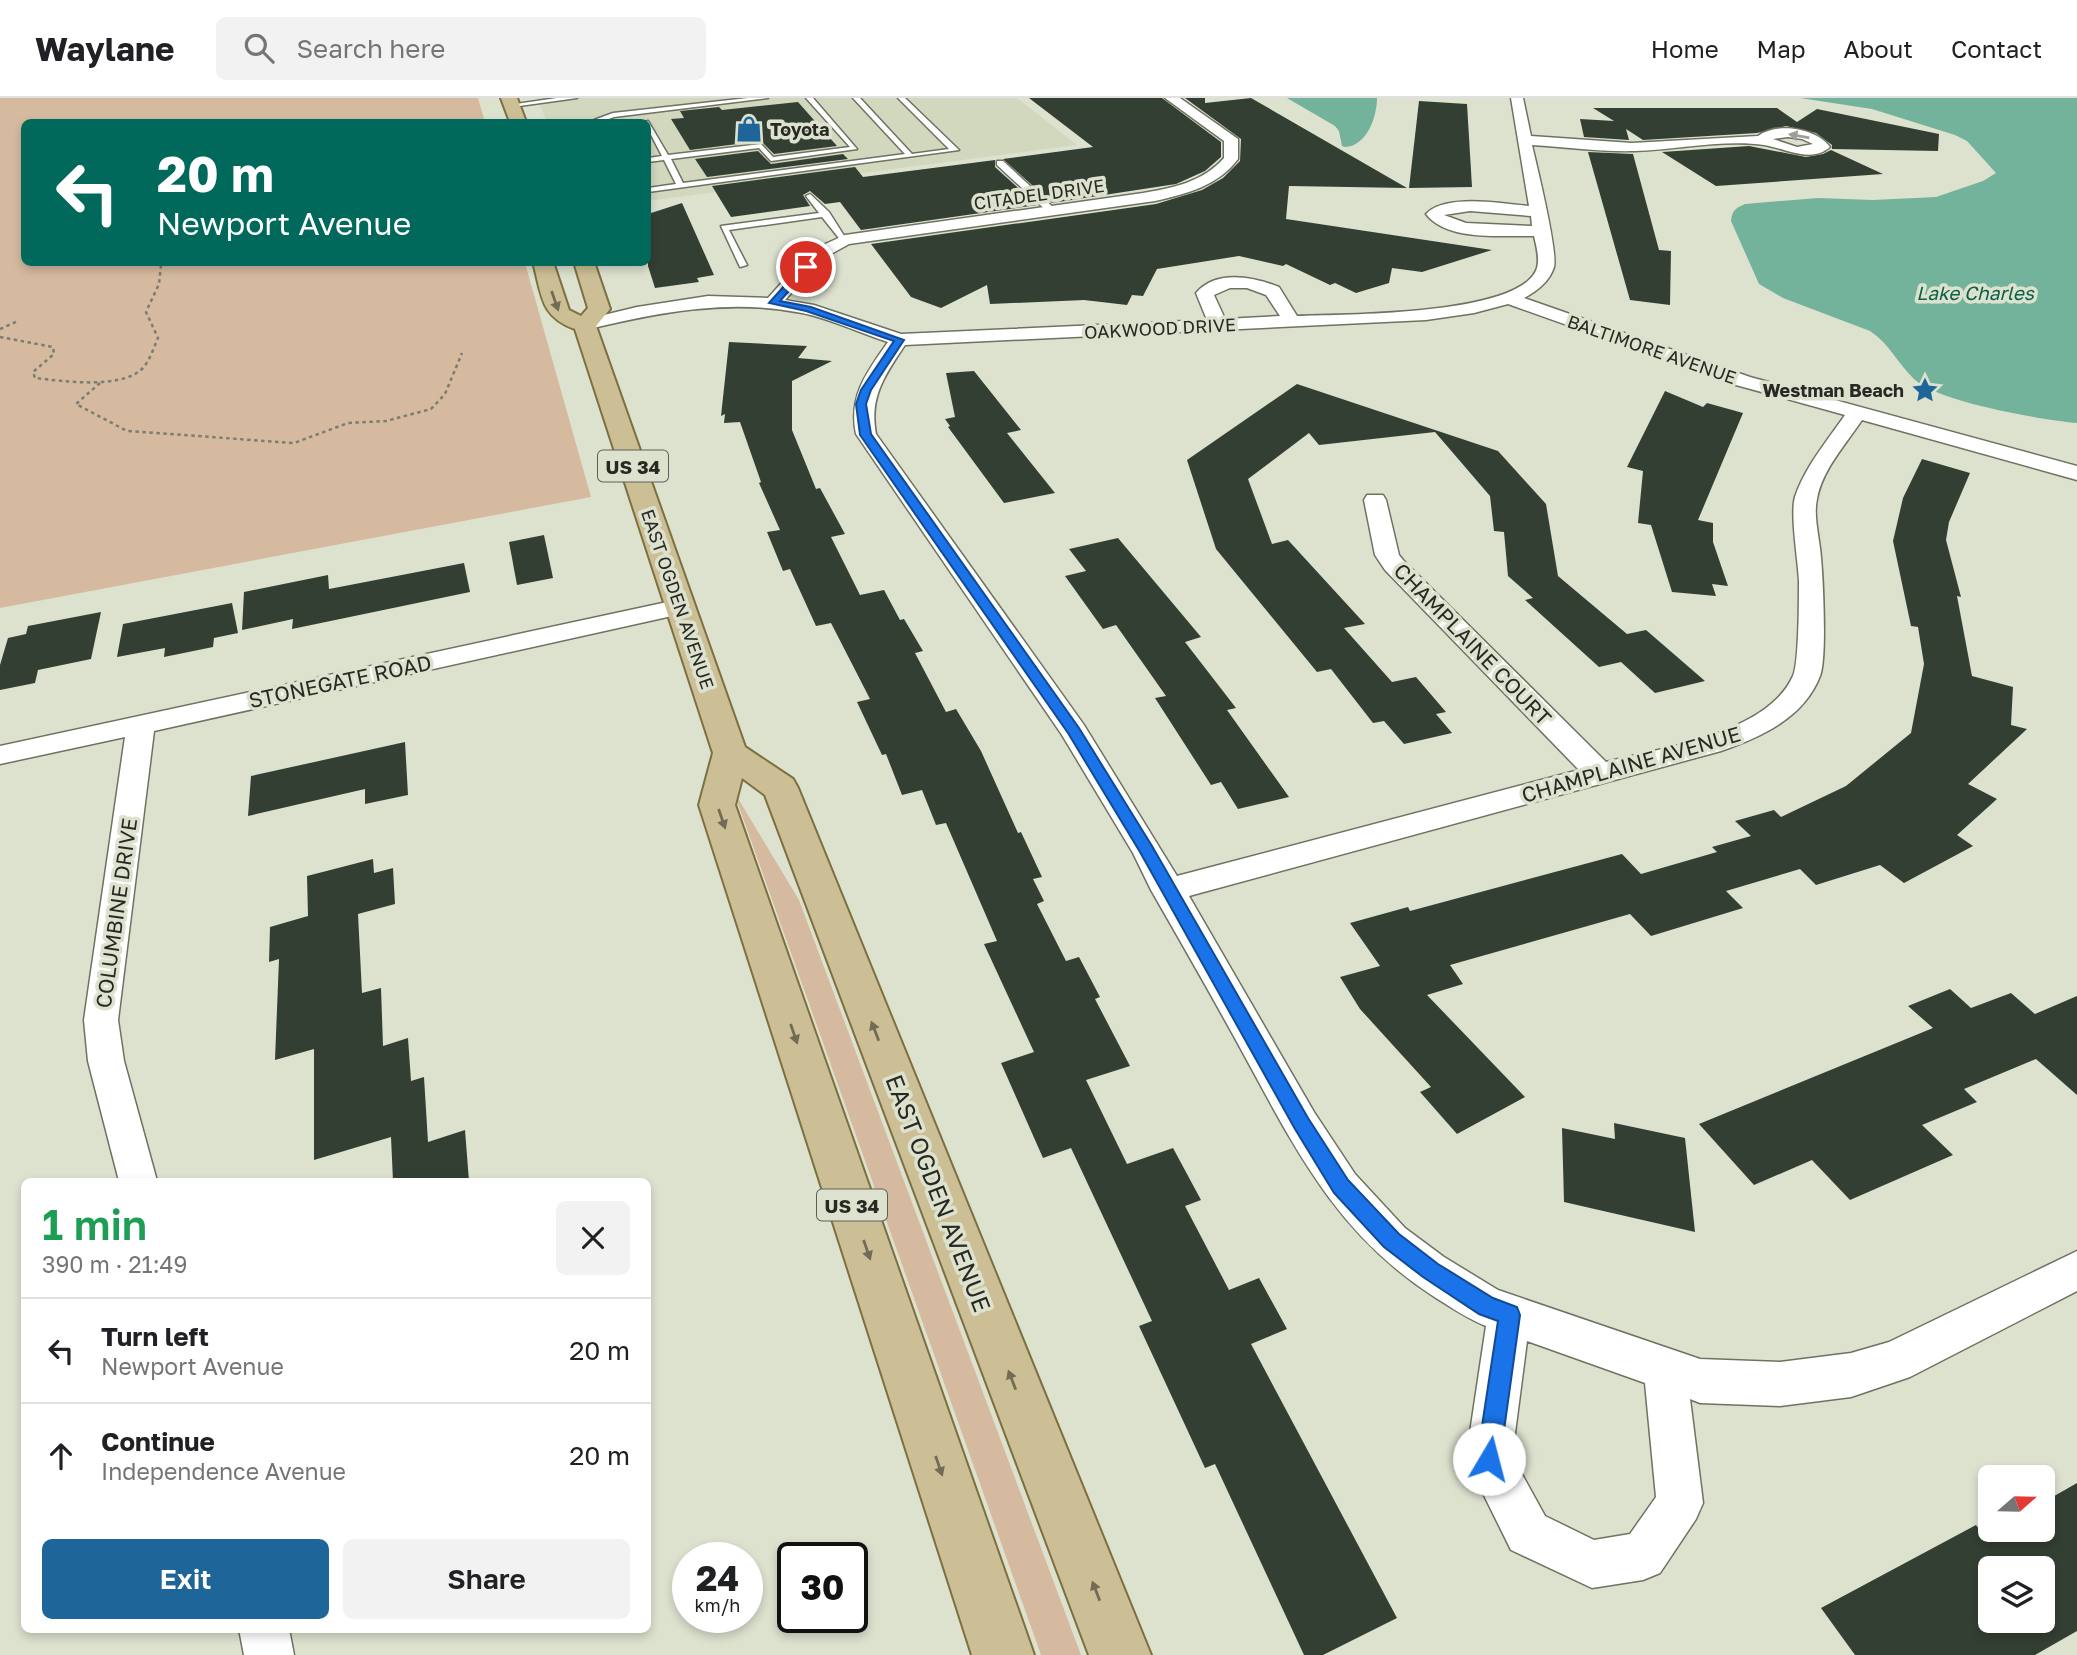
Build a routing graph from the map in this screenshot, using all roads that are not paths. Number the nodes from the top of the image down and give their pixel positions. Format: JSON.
{"nodes":[{"id":1,"x":573,"y":98,"type":"edge"},
{"id":2,"x":765,"y":98,"type":"edge"},
{"id":3,"x":809,"y":98,"type":"edge"},
{"id":4,"x":856,"y":98,"type":"edge"},
{"id":5,"x":901,"y":98,"type":"edge"},
{"id":6,"x":1171,"y":98,"type":"edge"},
{"id":7,"x":1517,"y":98,"type":"edge"},
{"id":8,"x":510,"y":102,"type":"edge"},
{"id":9,"x":642,"y":112,"type":"junction"},
{"id":10,"x":517,"y":119,"type":"edge"},
{"id":11,"x":600,"y":119,"type":"edge"},
{"id":12,"x":646,"y":119,"type":"edge"},
{"id":13,"x":651,"y":129,"type":"edge"},
{"id":14,"x":1525,"y":140,"type":"junction"},
{"id":15,"x":1766,"y":141,"type":"dead end"},
{"id":16,"x":855,"y":148,"type":"junction"},
{"id":17,"x":911,"y":156,"type":"junction"},
{"id":18,"x":666,"y":158,"type":"junction"},
{"id":19,"x":771,"y":159,"type":"junction"},
{"id":20,"x":651,"y":160,"type":"edge"},
{"id":21,"x":868,"y":161,"type":"junction"},
{"id":22,"x":1000,"y":163,"type":"dead end"},
{"id":23,"x":781,"y":173,"type":"junction"},
{"id":24,"x":681,"y":186,"type":"junction"},
{"id":25,"x":651,"y":190,"type":"edge"},
{"id":26,"x":810,"y":196,"type":"dead end"},
{"id":27,"x":1053,"y":212,"type":"junction"},
{"id":28,"x":1538,"y":212,"type":"junction"},
{"id":29,"x":826,"y":214,"type":"junction"},
{"id":30,"x":1542,"y":231,"type":"junction"},
{"id":31,"x":845,"y":240,"type":"junction"},
{"id":32,"x":743,"y":265,"type":"dead end"},
{"id":33,"x":544,"y":266,"type":"edge"},
{"id":34,"x":585,"y":266,"type":"edge"},
{"id":35,"x":1511,"y":299,"type":"junction"},
{"id":36,"x":774,"y":303,"type":"junction"},
{"id":37,"x":1292,"y":322,"type":"junction"},
{"id":38,"x":585,"y":325,"type":"junction"},
{"id":39,"x":1218,"y":325,"type":"junction"},
{"id":40,"x":899,"y":340,"type":"junction"},
{"id":41,"x":1856,"y":414,"type":"junction"},
{"id":42,"x":2077,"y":473,"type":"edge"},
{"id":43,"x":1375,"y":500,"type":"dead end"},
{"id":44,"x":681,"y":607,"type":"junction"},
{"id":45,"x":141,"y":725,"type":"junction"},
{"id":46,"x":730,"y":753,"type":"junction"},
{"id":47,"x":0,"y":755,"type":"edge"},
{"id":48,"x":1599,"y":773,"type":"junction"},
{"id":49,"x":1167,"y":890,"type":"junction"},
{"id":50,"x":137,"y":1178,"type":"edge"},
{"id":51,"x":2077,"y":1270,"type":"edge"},
{"id":52,"x":1509,"y":1315,"type":"junction"},
{"id":53,"x":1665,"y":1369,"type":"junction"},
{"id":54,"x":265,"y":1633,"type":"edge"},
{"id":55,"x":269,"y":1655,"type":"edge"},
{"id":56,"x":1003,"y":1655,"type":"edge"},
{"id":57,"x":1121,"y":1655,"type":"edge"}],
"edges":[{"from":1,"to":8,"type":"lane"},
{"from":2,"to":9,"type":"lane"},
{"from":3,"to":16,"type":"lane"},
{"from":4,"to":17,"type":"lane"},
{"from":5,"to":17,"type":"lane"},
{"from":6,"to":27,"type":"street","name":"CITADEL DRIVE"},
{"from":7,"to":14,"type":"street","name":"OAKWOOD DRIVE"},
{"from":8,"to":10,"type":"main road"},
{"from":9,"to":11,"type":"lane"},
{"from":9,"to":12,"type":"lane"},
{"from":13,"to":18,"type":"lane"},
{"from":14,"to":15,"type":"street"},
{"from":14,"to":28,"type":"street","name":"OAKWOOD DRIVE"},
{"from":16,"to":19,"type":"lane"},
{"from":16,"to":21,"type":"lane"},
{"from":17,"to":21,"type":"lane"},
{"from":18,"to":19,"type":"lane"},
{"from":18,"to":20,"type":"lane"},
{"from":18,"to":24,"type":"lane"},
{"from":19,"to":23,"type":"lane"},
{"from":21,"to":23,"type":"lane"},
{"from":22,"to":27,"type":"lane"},
{"from":23,"to":24,"type":"lane"},
{"from":24,"to":25,"type":"lane"},
{"from":26,"to":29,"type":"lane"},
{"from":27,"to":31,"type":"street","name":"CITADEL DRIVE"},
{"from":28,"to":30,"type":"street","name":"OAKWOOD DRIVE"},
{"from":28,"to":30,"type":"street"},
{"from":29,"to":31,"type":"lane"},
{"from":29,"to":32,"type":"lane"},
{"from":30,"to":35,"type":"street","name":"OAKWOOD DRIVE"},
{"from":31,"to":36,"type":"street","name":"CITADEL DRIVE"},
{"from":33,"to":38,"type":"main road","one_way":true},
{"from":34,"to":38,"type":"main road"},
{"from":35,"to":37,"type":"street","name":"OAKWOOD DRIVE"},
{"from":35,"to":41,"type":"street","name":"BALTIMORE AVENUE"},
{"from":36,"to":38,"type":"street","name":"OAKWOOD DRIVE"},
{"from":36,"to":40,"type":"street","name":"OAKWOOD DRIVE"},
{"from":37,"to":39,"type":"street","name":"OAKWOOD DRIVE"},
{"from":37,"to":39,"type":"street"},
{"from":38,"to":44,"type":"main road","name":"EAST OGDEN AVENUE","number":"US 34"},
{"from":39,"to":40,"type":"street","name":"OAKWOOD DRIVE"},
{"from":40,"to":49,"type":"street"},
{"from":41,"to":42,"type":"street","name":"BALTIMORE AVENUE"},
{"from":41,"to":48,"type":"street","name":"CHAMPLAINE AVENUE"},
{"from":43,"to":48,"type":"street","name":"CHAMPLAINE COURT"},
{"from":44,"to":45,"type":"street","name":"STONEGATE ROAD"},
{"from":44,"to":46,"type":"main road","name":"EAST OGDEN AVENUE","number":"US 34"},
{"from":45,"to":47,"type":"street","name":"STONEGATE ROAD"},
{"from":45,"to":50,"type":"street","name":"COLUMBINE DRIVE"},
{"from":46,"to":56,"type":"main road","number":"US 34","one_way":true},
{"from":57,"to":46,"type":"main road","name":"EAST OGDEN AVENUE","one_way":true},
{"from":48,"to":49,"type":"street","name":"CHAMPLAINE AVENUE"},
{"from":49,"to":52,"type":"street"},
{"from":51,"to":53,"type":"street"},
{"from":52,"to":53,"type":"street"},
{"from":52,"to":53,"type":"street"},
{"from":54,"to":55,"type":"street"}]}
